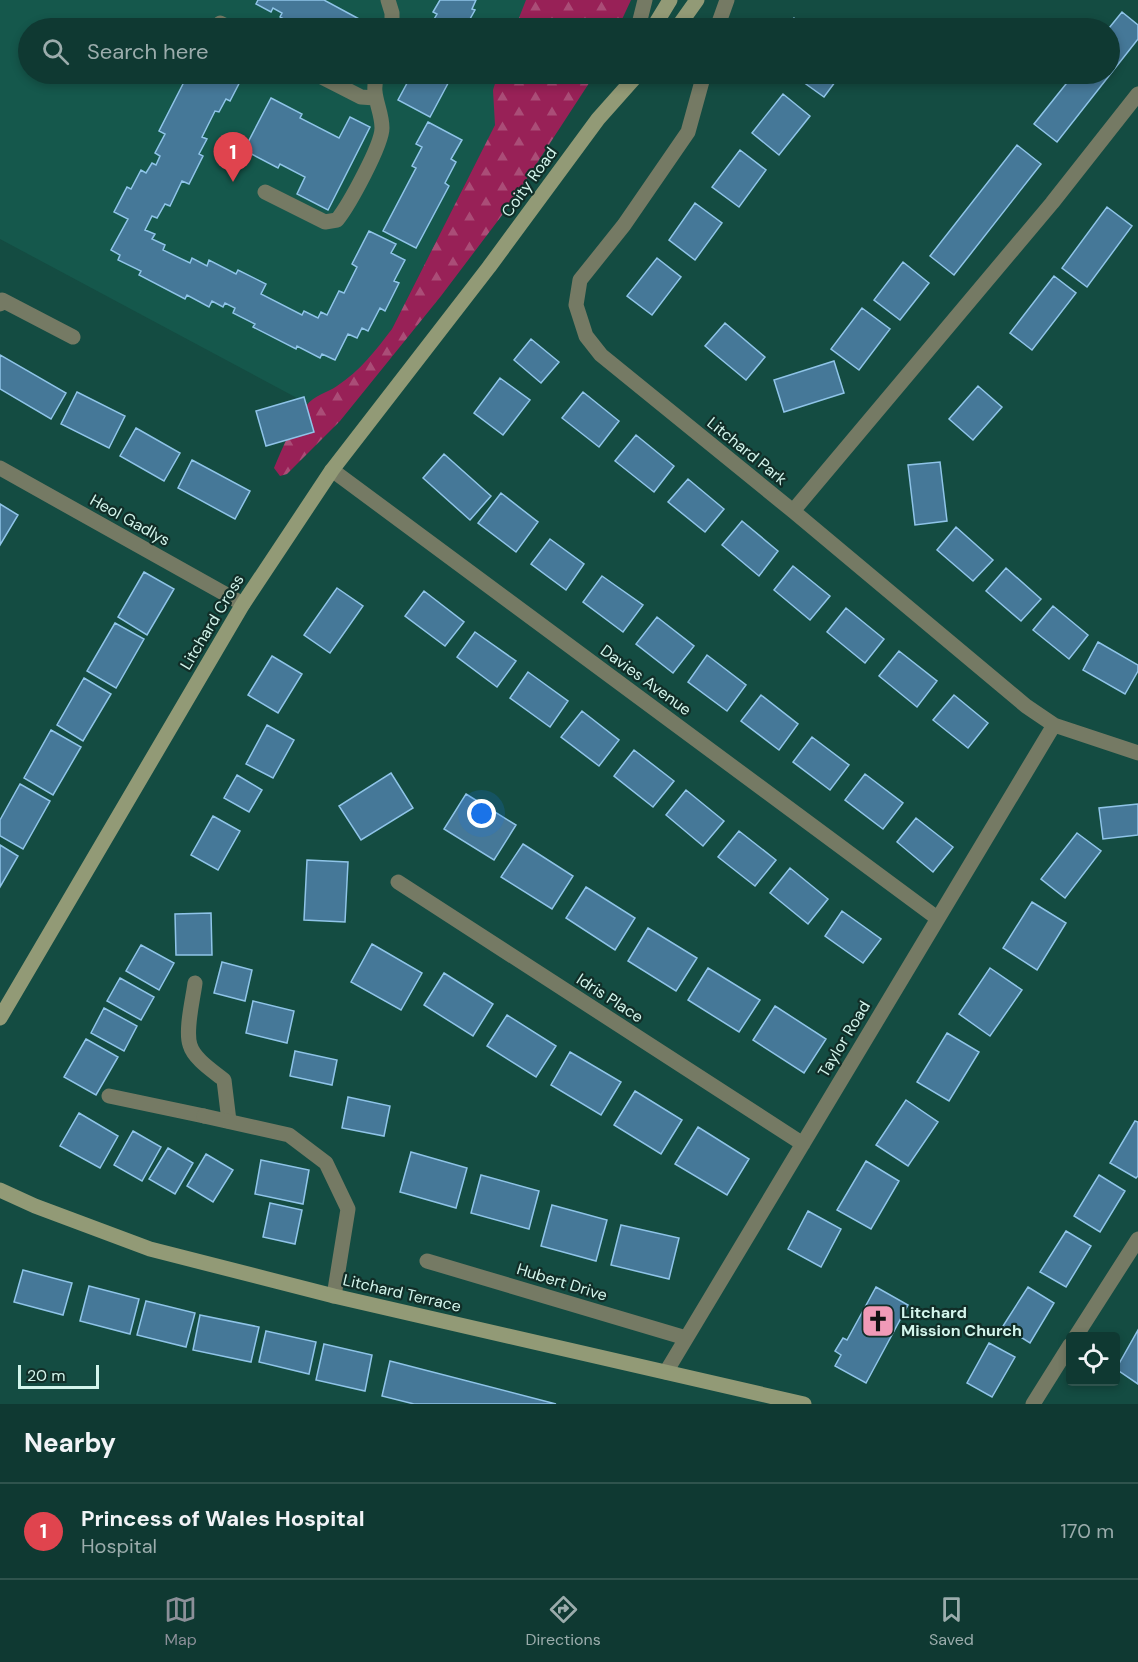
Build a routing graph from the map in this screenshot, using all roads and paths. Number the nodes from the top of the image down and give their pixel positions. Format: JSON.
{"nodes":[{"id":1,"x":388,"y":0,"type":"edge"},
{"id":2,"x":645,"y":0,"type":"edge"},
{"id":3,"x":670,"y":0,"type":"edge"},
{"id":4,"x":698,"y":0,"type":"edge"},
{"id":5,"x":727,"y":0,"type":"edge"},
{"id":6,"x":392,"y":18,"type":"edge"},
{"id":7,"x":640,"y":18,"type":"edge"},
{"id":8,"x":659,"y":18,"type":"edge"},
{"id":9,"x":684,"y":18,"type":"edge"},
{"id":10,"x":721,"y":18,"type":"edge"},
{"id":11,"x":336,"y":84,"type":"edge"},
{"id":12,"x":375,"y":84,"type":"edge"},
{"id":13,"x":618,"y":84,"type":"edge"},
{"id":14,"x":629,"y":84,"type":"edge"},
{"id":15,"x":701,"y":84,"type":"edge"},
{"id":16,"x":1138,"y":94,"type":"edge"},
{"id":17,"x":375,"y":98,"type":"junction"},
{"id":18,"x":598,"y":119,"type":"junction"},
{"id":19,"x":265,"y":192,"type":"dead end"},
{"id":20,"x":489,"y":267,"type":"joint"},
{"id":21,"x":0,"y":304,"type":"edge"},
{"id":22,"x":73,"y":337,"type":"dead end"},
{"id":23,"x":0,"y":468,"type":"edge"},
{"id":24,"x":332,"y":470,"type":"junction"},
{"id":25,"x":793,"y":511,"type":"junction"},
{"id":26,"x":243,"y":604,"type":"junction"},
{"id":27,"x":1054,"y":724,"type":"junction"},
{"id":28,"x":1138,"y":753,"type":"edge"},
{"id":29,"x":398,"y":882,"type":"dead end"},
{"id":30,"x":937,"y":918,"type":"junction"},
{"id":31,"x":195,"y":983,"type":"dead end"},
{"id":32,"x":0,"y":1018,"type":"edge"},
{"id":33,"x":109,"y":1096,"type":"dead end"},
{"id":34,"x":228,"y":1121,"type":"junction"},
{"id":35,"x":803,"y":1144,"type":"junction"},
{"id":36,"x":0,"y":1190,"type":"edge"},
{"id":37,"x":1138,"y":1239,"type":"edge"},
{"id":38,"x":427,"y":1261,"type":"dead end"},
{"id":39,"x":334,"y":1296,"type":"junction"},
{"id":40,"x":1079,"y":1332,"type":"edge"},
{"id":41,"x":686,"y":1338,"type":"junction"},
{"id":42,"x":1066,"y":1353,"type":"edge"},
{"id":43,"x":666,"y":1372,"type":"junction"},
{"id":44,"x":804,"y":1404,"type":"edge"},
{"id":45,"x":1033,"y":1404,"type":"edge"}],
"edges":[{"from":1,"to":6,"type":"street"},
{"from":2,"to":7,"type":"street"},
{"from":3,"to":8,"type":"main road"},
{"from":4,"to":9,"type":"main road"},
{"from":5,"to":10,"type":"street"},
{"from":11,"to":17,"type":"street"},
{"from":12,"to":17,"type":"street"},
{"from":13,"to":18,"type":"main road","name":"Coity Road"},
{"from":14,"to":18,"type":"main road","name":"Coity Road"},
{"from":15,"to":25,"type":"street","name":"Litchard Park"},
{"from":16,"to":25,"type":"street"},
{"from":17,"to":19,"type":"street"},
{"from":18,"to":20,"type":"main road","name":"Coity Road"},
{"from":20,"to":24,"type":"main road","name":"Litchard Cross"},
{"from":21,"to":22,"type":"street"},
{"from":23,"to":26,"type":"street","name":"Heol Gadlys"},
{"from":24,"to":26,"type":"main road","name":"Litchard Cross"},
{"from":24,"to":30,"type":"street","name":"Davies Avenue"},
{"from":25,"to":27,"type":"street","name":"Litchard Park"},
{"from":26,"to":32,"type":"main road","name":"Litchard Cross"},
{"from":27,"to":28,"type":"street","name":"Litchard Park"},
{"from":27,"to":30,"type":"street","name":"Taylor Road"},
{"from":29,"to":35,"type":"street","name":"Idris Place"},
{"from":30,"to":35,"type":"street","name":"Taylor Road"},
{"from":31,"to":34,"type":"street"},
{"from":33,"to":34,"type":"street"},
{"from":34,"to":39,"type":"street"},
{"from":35,"to":41,"type":"street","name":"Taylor Road"},
{"from":36,"to":39,"type":"main road","name":"Litchard Terrace"},
{"from":37,"to":40,"type":"street"},
{"from":38,"to":41,"type":"street","name":"Hubert Drive"},
{"from":39,"to":43,"type":"main road","name":"Litchard Terrace"},
{"from":41,"to":43,"type":"street","name":"Taylor Road"},
{"from":42,"to":45,"type":"street"},
{"from":43,"to":44,"type":"main road","name":"Litchard Terrace"}]}
